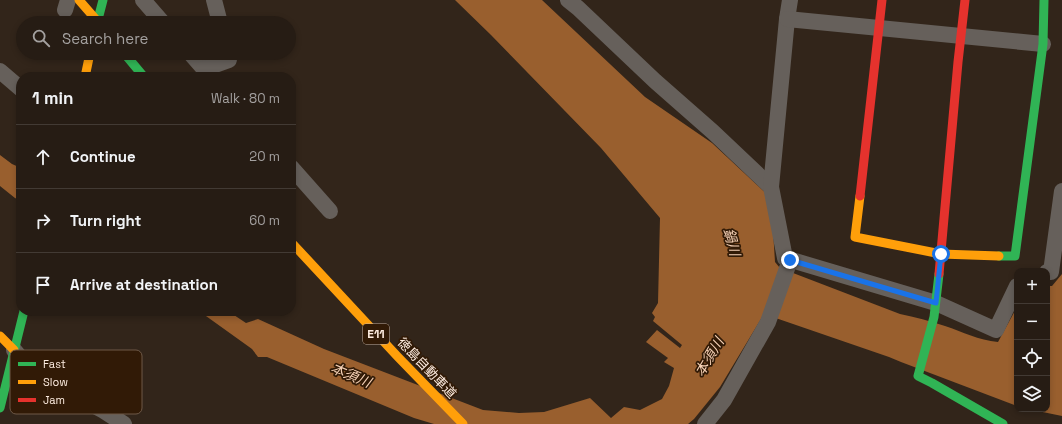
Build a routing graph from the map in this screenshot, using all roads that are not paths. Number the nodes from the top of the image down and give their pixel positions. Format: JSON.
{"nodes":[{"id":1,"x":79,"y":0,"type":"edge"},
{"id":2,"x":103,"y":0,"type":"edge"},
{"id":3,"x":143,"y":0,"type":"edge"},
{"id":4,"x":214,"y":0,"type":"edge"},
{"id":5,"x":568,"y":0,"type":"edge"},
{"id":6,"x":790,"y":0,"type":"edge"},
{"id":7,"x":882,"y":0,"type":"edge"},
{"id":8,"x":965,"y":0,"type":"edge"},
{"id":9,"x":1044,"y":0,"type":"edge"},
{"id":10,"x":92,"y":16,"type":"edge"},
{"id":11,"x":100,"y":16,"type":"edge"},
{"id":12,"x":157,"y":16,"type":"edge"},
{"id":13,"x":218,"y":16,"type":"edge"},
{"id":14,"x":787,"y":19,"type":"junction"},
{"id":15,"x":879,"y":28,"type":"junction"},
{"id":16,"x":961,"y":35,"type":"junction"},
{"id":17,"x":1043,"y":44,"type":"junction"},
{"id":18,"x":89,"y":60,"type":"edge"},
{"id":19,"x":130,"y":60,"type":"edge"},
{"id":20,"x":196,"y":60,"type":"edge"},
{"id":21,"x":229,"y":60,"type":"edge"},
{"id":22,"x":0,"y":71,"type":"edge"},
{"id":23,"x":86,"y":72,"type":"edge"},
{"id":24,"x":140,"y":72,"type":"edge"},
{"id":25,"x":207,"y":72,"type":"edge"},
{"id":26,"x":210,"y":72,"type":"edge"},
{"id":27,"x":16,"y":85,"type":"edge"},
{"id":28,"x":296,"y":173,"type":"edge"},
{"id":29,"x":772,"y":187,"type":"junction"},
{"id":30,"x":1062,"y":191,"type":"edge"},
{"id":31,"x":330,"y":211,"type":"dead end"},
{"id":32,"x":296,"y":247,"type":"edge"},
{"id":33,"x":941,"y":254,"type":"junction"},
{"id":34,"x":789,"y":263,"type":"junction"},
{"id":35,"x":1050,"y":272,"type":"edge"},
{"id":36,"x":1014,"y":292,"type":"edge"},
{"id":37,"x":935,"y":310,"type":"junction"},
{"id":38,"x":23,"y":316,"type":"edge"},
{"id":39,"x":0,"y":336,"type":"edge"},
{"id":40,"x":14,"y":350,"type":"joint"},
{"id":41,"x":10,"y":367,"type":"edge"},
{"id":42,"x":0,"y":408,"type":"edge"},
{"id":43,"x":109,"y":414,"type":"edge"},
{"id":44,"x":124,"y":424,"type":"edge"},
{"id":45,"x":463,"y":424,"type":"edge"},
{"id":46,"x":705,"y":424,"type":"edge"},
{"id":47,"x":1003,"y":424,"type":"edge"}],
"edges":[{"from":1,"to":10,"type":"main road","bridge":true},
{"from":2,"to":11,"type":"main road"},
{"from":3,"to":12,"type":"street"},
{"from":4,"to":13,"type":"street"},
{"from":5,"to":29,"type":"street"},
{"from":6,"to":14,"type":"street"},
{"from":7,"to":15,"type":"main road"},
{"from":8,"to":16,"type":"main road"},
{"from":9,"to":17,"type":"main road"},
{"from":14,"to":15,"type":"street"},
{"from":14,"to":29,"type":"street"},
{"from":15,"to":16,"type":"street"},
{"from":15,"to":33,"type":"main road"},
{"from":16,"to":17,"type":"street"},
{"from":16,"to":33,"type":"main road"},
{"from":17,"to":33,"type":"main road"},
{"from":18,"to":23,"type":"main road"},
{"from":19,"to":24,"type":"main road"},
{"from":20,"to":25,"type":"street"},
{"from":21,"to":26,"type":"street"},
{"from":22,"to":27,"type":"street"},
{"from":28,"to":31,"type":"street"},
{"from":29,"to":34,"type":"street"},
{"from":30,"to":35,"type":"street"},
{"from":32,"to":45,"type":"main road","name":"徳島自動車道","number":"E11"},
{"from":33,"to":37,"type":"main road"},
{"from":34,"to":37,"type":"street"},
{"from":34,"to":46,"type":"street"},
{"from":36,"to":37,"type":"street"},
{"from":37,"to":47,"type":"main road"},
{"from":38,"to":40,"type":"main road"},
{"from":39,"to":40,"type":"main road"},
{"from":41,"to":42,"type":"main road"},
{"from":43,"to":44,"type":"street"}]}
